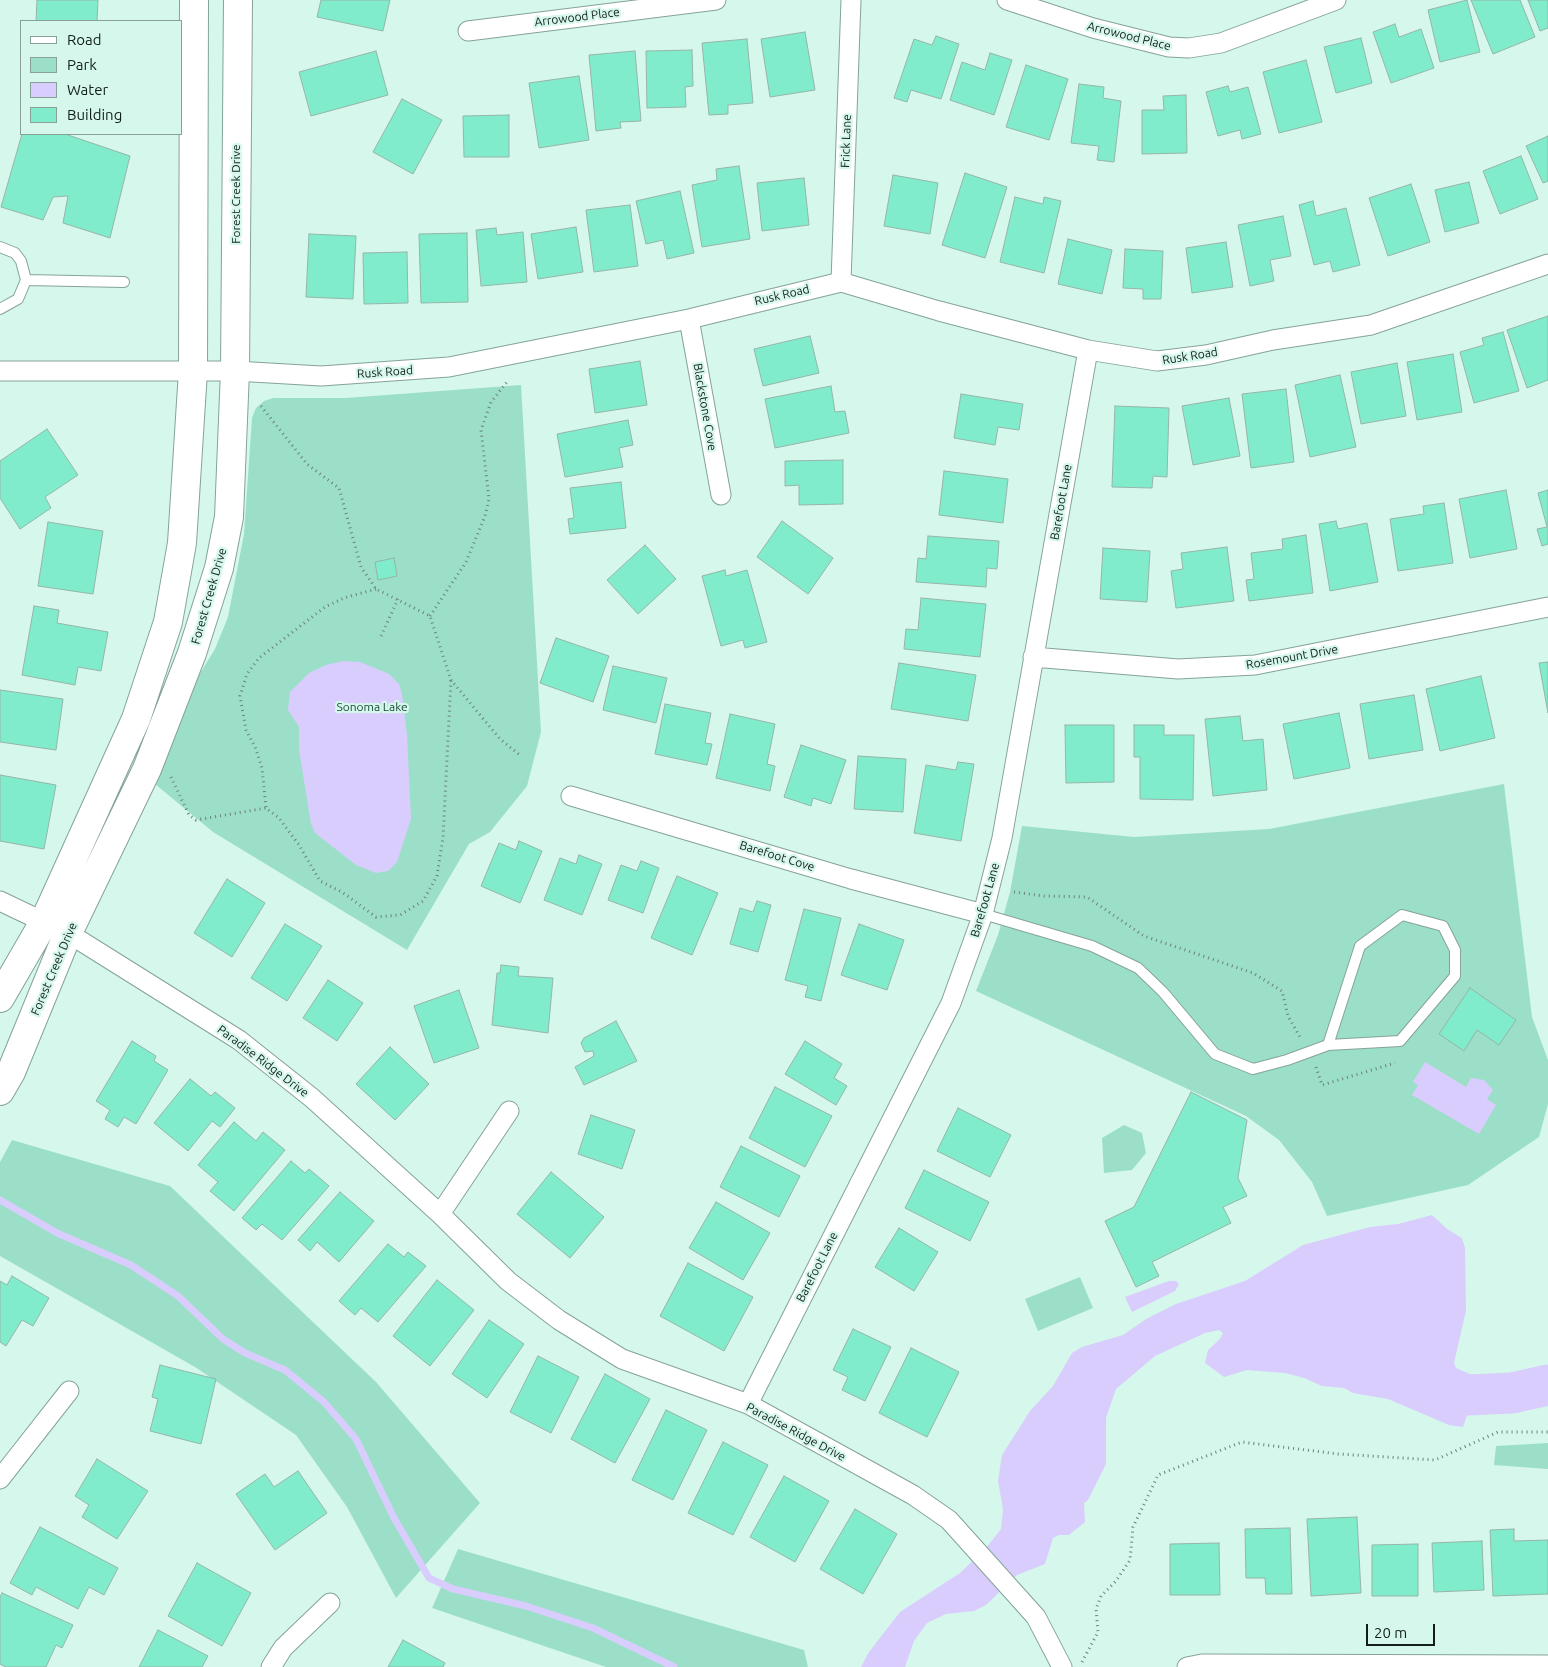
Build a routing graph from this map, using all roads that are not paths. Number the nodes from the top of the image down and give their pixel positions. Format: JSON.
{"nodes":[{"id":1,"x":194,"y":0,"type":"edge"},
{"id":2,"x":238,"y":0,"type":"edge"},
{"id":3,"x":716,"y":0,"type":"edge"},
{"id":4,"x":852,"y":0,"type":"edge"},
{"id":5,"x":1008,"y":0,"type":"edge"},
{"id":6,"x":1336,"y":0,"type":"edge"},
{"id":7,"x":468,"y":31,"type":"dead end"},
{"id":8,"x":0,"y":247,"type":"edge"},
{"id":9,"x":1548,"y":264,"type":"edge"},
{"id":10,"x":26,"y":280,"type":"junction"},
{"id":11,"x":124,"y":282,"type":"dead end"},
{"id":12,"x":841,"y":282,"type":"junction"},
{"id":13,"x":0,"y":309,"type":"edge"},
{"id":14,"x":689,"y":319,"type":"junction"},
{"id":15,"x":1088,"y":350,"type":"junction"},
{"id":16,"x":235,"y":370,"type":"junction"},
{"id":17,"x":0,"y":371,"type":"edge"},
{"id":18,"x":193,"y":371,"type":"junction"},
{"id":19,"x":721,"y":495,"type":"dead end"},
{"id":20,"x":1548,"y":607,"type":"edge"},
{"id":21,"x":1033,"y":657,"type":"junction"},
{"id":22,"x":571,"y":796,"type":"dead end"},
{"id":23,"x":0,"y":901,"type":"edge"},
{"id":24,"x":983,"y":914,"type":"junction"},
{"id":25,"x":56,"y":927,"type":"junction"},
{"id":26,"x":0,"y":998,"type":"edge"},
{"id":27,"x":1328,"y":1045,"type":"junction"},
{"id":28,"x":0,"y":1091,"type":"edge"},
{"id":29,"x":509,"y":1111,"type":"dead end"},
{"id":30,"x":440,"y":1214,"type":"junction"},
{"id":31,"x":69,"y":1391,"type":"dead end"},
{"id":32,"x":748,"y":1404,"type":"junction"},
{"id":33,"x":0,"y":1479,"type":"edge"},
{"id":34,"x":330,"y":1603,"type":"dead end"},
{"id":35,"x":1548,"y":1665,"type":"edge"},
{"id":36,"x":272,"y":1667,"type":"edge"},
{"id":37,"x":1062,"y":1667,"type":"edge"},
{"id":38,"x":1187,"y":1667,"type":"edge"}],
"edges":[{"from":1,"to":18,"type":"street","name":"Forest Creek Drive"},
{"from":2,"to":16,"type":"street","name":"Forest Creek Drive"},
{"from":3,"to":7,"type":"street","name":"Arrowood Place"},
{"from":4,"to":12,"type":"street","name":"Frick Lane"},
{"from":5,"to":6,"type":"street","name":"Arrowood Place"},
{"from":8,"to":10,"type":"lane"},
{"from":9,"to":15,"type":"street","name":"Rusk Road"},
{"from":10,"to":11,"type":"lane"},
{"from":10,"to":13,"type":"lane"},
{"from":12,"to":14,"type":"street","name":"Rusk Road"},
{"from":12,"to":15,"type":"street","name":"Rusk Road"},
{"from":14,"to":16,"type":"street","name":"Rusk Road"},
{"from":14,"to":19,"type":"street","name":"Blackstone Cove"},
{"from":15,"to":21,"type":"street","name":"Barefoot Lane"},
{"from":16,"to":18,"type":"street","name":"Rusk Road"},
{"from":16,"to":25,"type":"street","name":"Forest Creek Drive"},
{"from":17,"to":18,"type":"street","name":"Rusk Road"},
{"from":18,"to":25,"type":"street","name":"Forest Creek Drive"},
{"from":20,"to":21,"type":"street","name":"Rosemount Drive"},
{"from":21,"to":24,"type":"street","name":"Barefoot Lane"},
{"from":22,"to":24,"type":"street","name":"Barefoot Cove"},
{"from":23,"to":25,"type":"street","name":"Paradise Ridge Drive"},
{"from":24,"to":27,"type":"lane"},
{"from":24,"to":32,"type":"street","name":"Barefoot Lane"},
{"from":25,"to":26,"type":"street","name":"Forest Creek Drive"},
{"from":25,"to":28,"type":"street","name":"Forest Creek Drive"},
{"from":25,"to":30,"type":"street","name":"Paradise Ridge Drive"},
{"from":27,"to":27,"type":"lane"},
{"from":29,"to":30,"type":"street"},
{"from":30,"to":32,"type":"street","name":"Paradise Ridge Drive"},
{"from":31,"to":33,"type":"street"},
{"from":32,"to":37,"type":"street","name":"Paradise Ridge Drive"},
{"from":34,"to":36,"type":"street"},
{"from":35,"to":38,"type":"street"}]}
